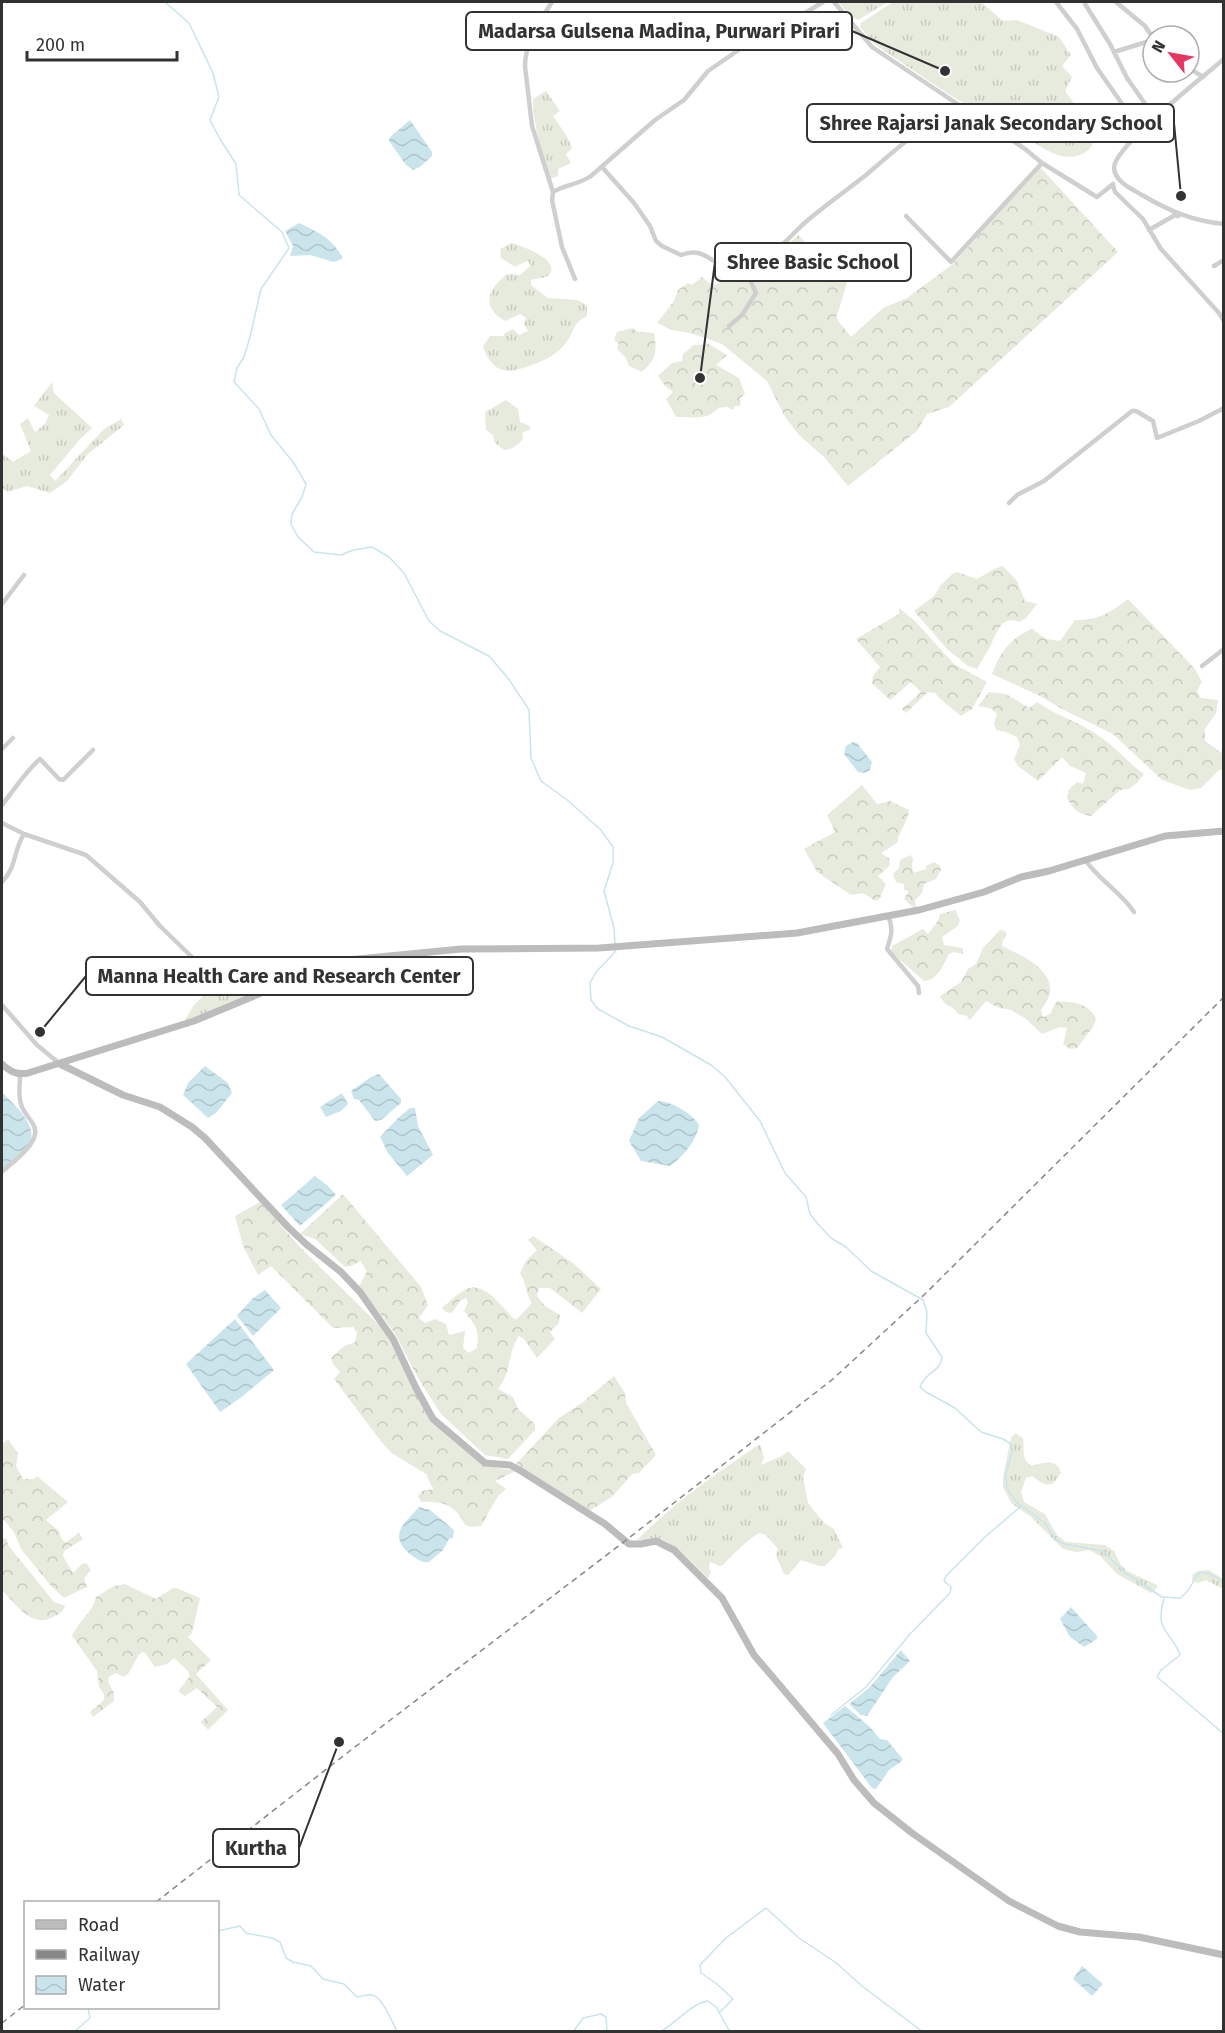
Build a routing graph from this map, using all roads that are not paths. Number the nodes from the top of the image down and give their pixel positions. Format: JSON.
{"nodes":[{"id":1,"x":552,"y":2,"type":"edge"},
{"id":2,"x":823,"y":2,"type":"edge"},
{"id":3,"x":834,"y":2,"type":"edge"},
{"id":4,"x":1056,"y":2,"type":"edge"},
{"id":5,"x":1116,"y":2,"type":"edge"},
{"id":6,"x":1085,"y":4,"type":"dead end"},
{"id":7,"x":1143,"y":24,"type":"edge"},
{"id":8,"x":1141,"y":43,"type":"edge"},
{"id":9,"x":1114,"y":52,"type":"junction"},
{"id":10,"x":1224,"y":59,"type":"edge"},
{"id":11,"x":1203,"y":77,"type":"joint"},
{"id":12,"x":955,"y":103,"type":"junction"},
{"id":13,"x":1155,"y":118,"type":"junction"},
{"id":14,"x":1141,"y":131,"type":"junction"},
{"id":15,"x":1042,"y":163,"type":"junction"},
{"id":16,"x":602,"y":167,"type":"junction"},
{"id":17,"x":1120,"y":181,"type":"junction"},
{"id":18,"x":1113,"y":183,"type":"junction"},
{"id":19,"x":553,"y":192,"type":"junction"},
{"id":20,"x":906,"y":216,"type":"dead end"},
{"id":21,"x":1183,"y":216,"type":"junction"},
{"id":22,"x":1224,"y":224,"type":"edge"},
{"id":23,"x":1149,"y":230,"type":"junction"},
{"id":24,"x":1224,"y":260,"type":"edge"},
{"id":25,"x":743,"y":264,"type":"junction"},
{"id":26,"x":1214,"y":266,"type":"dead end"},
{"id":27,"x":575,"y":279,"type":"dead end"},
{"id":28,"x":1224,"y":321,"type":"edge"},
{"id":29,"x":729,"y":326,"type":"dead end"},
{"id":30,"x":1224,"y":408,"type":"edge"},
{"id":31,"x":1009,"y":503,"type":"dead end"},
{"id":32,"x":24,"y":575,"type":"dead end"},
{"id":33,"x":2,"y":604,"type":"edge"},
{"id":34,"x":1224,"y":649,"type":"edge"},
{"id":35,"x":1202,"y":666,"type":"dead end"},
{"id":36,"x":13,"y":738,"type":"dead end"},
{"id":37,"x":2,"y":749,"type":"edge"},
{"id":38,"x":93,"y":750,"type":"dead end"},
{"id":39,"x":2,"y":805,"type":"edge"},
{"id":40,"x":2,"y":823,"type":"edge"},
{"id":41,"x":1224,"y":831,"type":"edge"},
{"id":42,"x":24,"y":834,"type":"junction"},
{"id":43,"x":1086,"y":861,"type":"junction"},
{"id":44,"x":2,"y":882,"type":"edge"},
{"id":45,"x":1134,"y":912,"type":"dead end"},
{"id":46,"x":888,"y":916,"type":"junction"},
{"id":47,"x":260,"y":993,"type":"junction"},
{"id":48,"x":918,"y":993,"type":"dead end"},
{"id":49,"x":2,"y":1005,"type":"edge"},
{"id":50,"x":2,"y":1064,"type":"edge"},
{"id":51,"x":60,"y":1064,"type":"junction"},
{"id":52,"x":20,"y":1075,"type":"junction"},
{"id":53,"x":2,"y":1172,"type":"edge"},
{"id":54,"x":1224,"y":1955,"type":"edge"}],
"edges":[{"from":1,"to":19,"type":"street"},
{"from":2,"to":16,"type":"street"},
{"from":3,"to":12,"type":"street"},
{"from":4,"to":14,"type":"street"},
{"from":5,"to":7,"type":"street"},
{"from":6,"to":9,"type":"street"},
{"from":8,"to":9,"type":"street"},
{"from":9,"to":13,"type":"street"},
{"from":10,"to":11,"type":"street"},
{"from":11,"to":13,"type":"street"},
{"from":12,"to":15,"type":"street"},
{"from":12,"to":25,"type":"street"},
{"from":13,"to":14,"type":"street"},
{"from":14,"to":17,"type":"street"},
{"from":15,"to":18,"type":"street"},
{"from":15,"to":20,"type":"street"},
{"from":16,"to":19,"type":"street"},
{"from":16,"to":25,"type":"street"},
{"from":17,"to":18,"type":"street"},
{"from":17,"to":21,"type":"street"},
{"from":18,"to":23,"type":"street"},
{"from":19,"to":27,"type":"street"},
{"from":21,"to":22,"type":"street"},
{"from":21,"to":23,"type":"street"},
{"from":23,"to":28,"type":"street"},
{"from":24,"to":26,"type":"street"},
{"from":25,"to":29,"type":"street"},
{"from":30,"to":31,"type":"street"},
{"from":32,"to":33,"type":"street"},
{"from":34,"to":35,"type":"street"},
{"from":36,"to":37,"type":"street"},
{"from":38,"to":39,"type":"street"},
{"from":40,"to":42,"type":"street"},
{"from":41,"to":43,"type":"street"},
{"from":42,"to":44,"type":"street"},
{"from":42,"to":47,"type":"street"},
{"from":43,"to":45,"type":"street"},
{"from":43,"to":46,"type":"street"},
{"from":46,"to":47,"type":"street"},
{"from":46,"to":48,"type":"street"},
{"from":47,"to":51,"type":"street"},
{"from":49,"to":51,"type":"street"},
{"from":50,"to":52,"type":"street"},
{"from":51,"to":52,"type":"street"},
{"from":51,"to":54,"type":"street"},
{"from":52,"to":53,"type":"street"}]}
